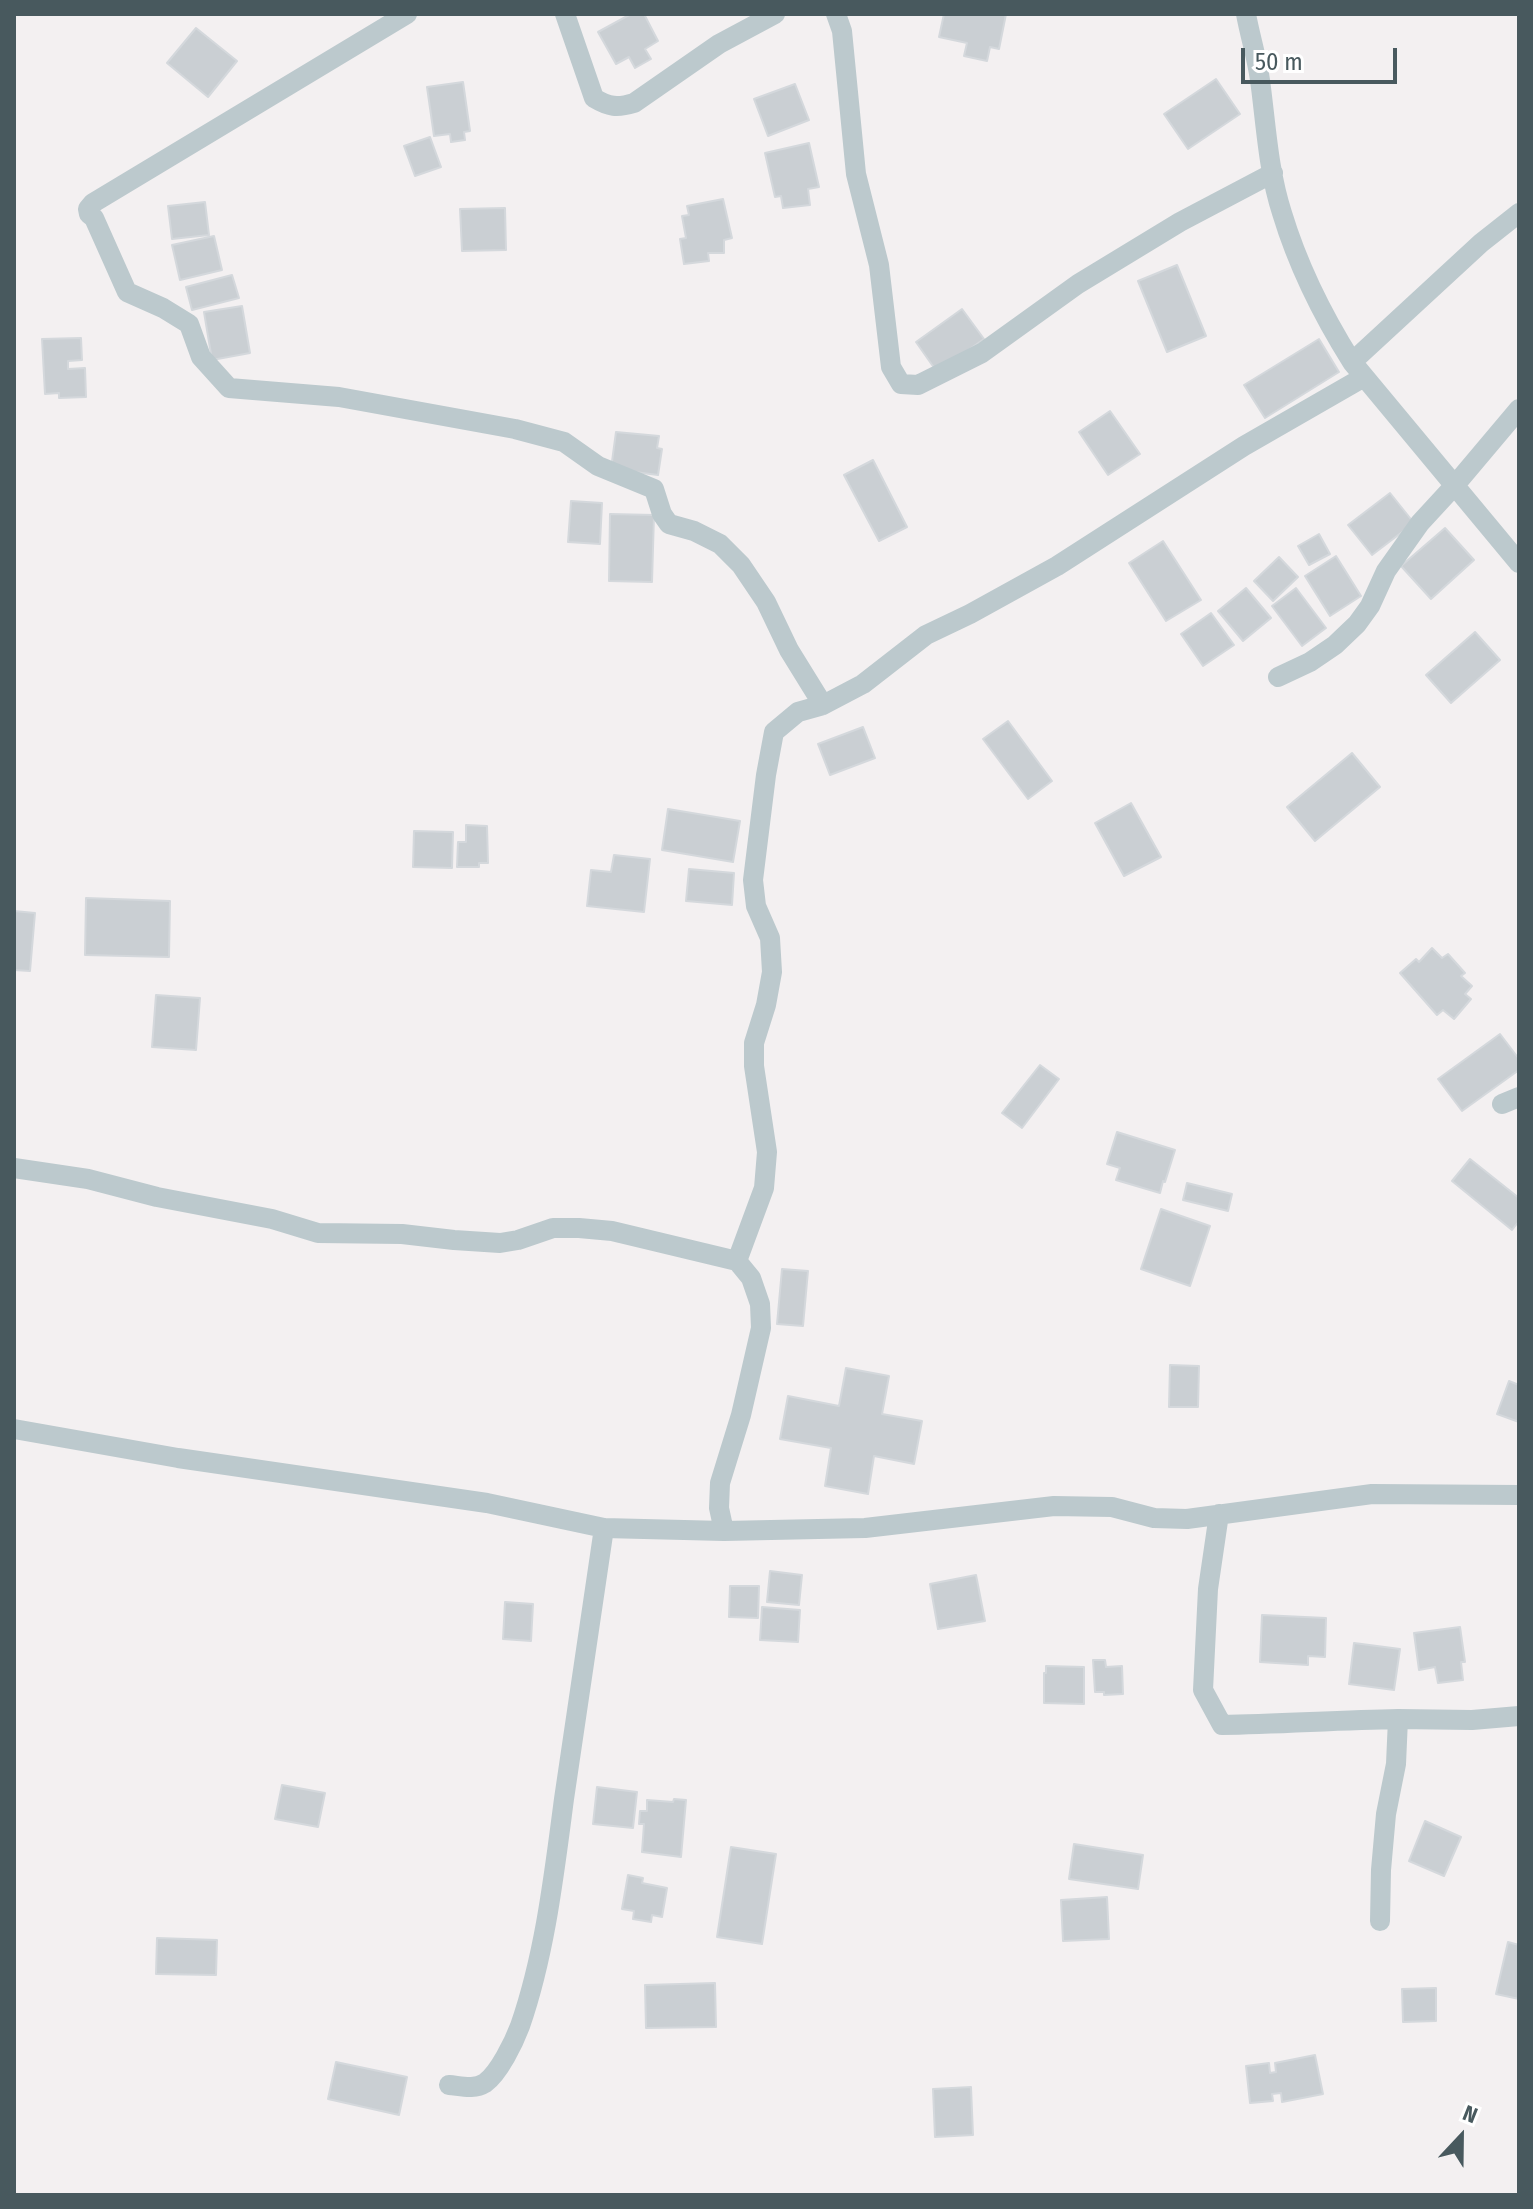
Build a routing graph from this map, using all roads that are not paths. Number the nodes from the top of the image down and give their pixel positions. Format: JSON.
{"nodes":[{"id":1,"x":407,"y":14,"type":"edge"},
{"id":2,"x":565,"y":14,"type":"edge"},
{"id":3,"x":775,"y":14,"type":"edge"},
{"id":4,"x":836,"y":14,"type":"edge"},
{"id":5,"x":1246,"y":14,"type":"edge"},
{"id":6,"x":1273,"y":173,"type":"junction"},
{"id":7,"x":1519,"y":213,"type":"edge"},
{"id":8,"x":1358,"y":370,"type":"junction"},
{"id":9,"x":1519,"y":409,"type":"edge"},
{"id":10,"x":1455,"y":485,"type":"junction"},
{"id":11,"x":1519,"y":563,"type":"edge"},
{"id":12,"x":1278,"y":677,"type":"dead end"},
{"id":13,"x":823,"y":705,"type":"junction"},
{"id":14,"x":14,"y":1168,"type":"edge"},
{"id":15,"x":737,"y":1261,"type":"junction"},
{"id":16,"x":14,"y":1429,"type":"edge"},
{"id":17,"x":1519,"y":1495,"type":"edge"},
{"id":18,"x":1219,"y":1514,"type":"junction"},
{"id":19,"x":604,"y":1528,"type":"junction"},
{"id":20,"x":724,"y":1531,"type":"junction"},
{"id":21,"x":1519,"y":1716,"type":"edge"},
{"id":22,"x":1398,"y":1719,"type":"junction"},
{"id":23,"x":1380,"y":1921,"type":"dead end"},
{"id":24,"x":449,"y":2085,"type":"dead end"}],
"edges":[{"from":1,"to":13,"type":"street"},
{"from":2,"to":3,"type":"street"},
{"from":4,"to":6,"type":"street"},
{"from":5,"to":6,"type":"street"},
{"from":6,"to":8,"type":"street"},
{"from":7,"to":8,"type":"street"},
{"from":8,"to":10,"type":"street"},
{"from":8,"to":13,"type":"street"},
{"from":9,"to":10,"type":"street"},
{"from":10,"to":11,"type":"street"},
{"from":10,"to":12,"type":"street"},
{"from":13,"to":15,"type":"street"},
{"from":14,"to":15,"type":"street"},
{"from":15,"to":20,"type":"street"},
{"from":16,"to":19,"type":"street"},
{"from":17,"to":18,"type":"street"},
{"from":18,"to":20,"type":"street"},
{"from":18,"to":22,"type":"street"},
{"from":19,"to":20,"type":"street"},
{"from":19,"to":24,"type":"street"},
{"from":21,"to":22,"type":"street"},
{"from":22,"to":23,"type":"street"}]}
